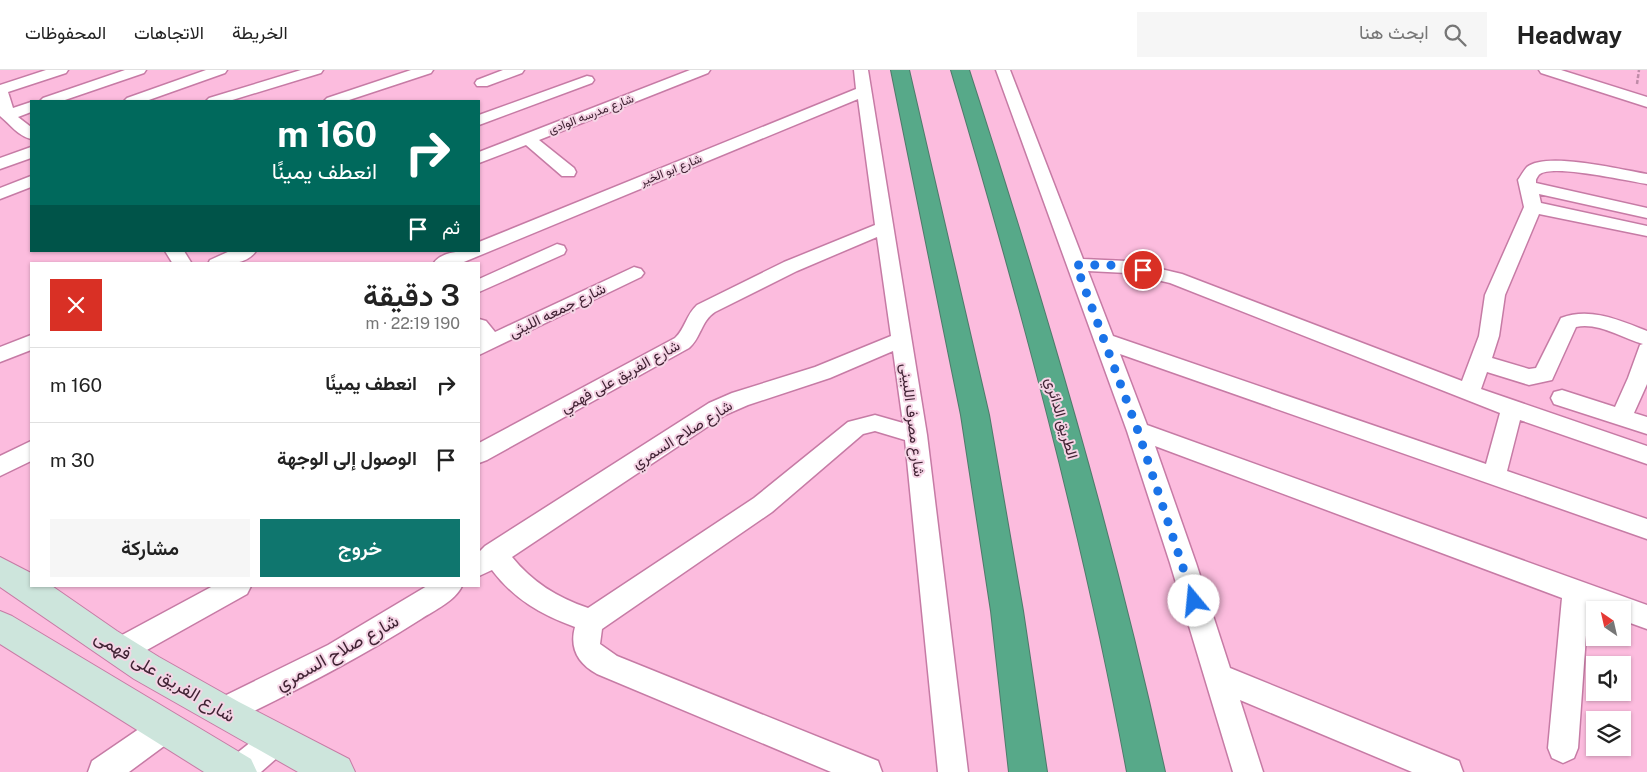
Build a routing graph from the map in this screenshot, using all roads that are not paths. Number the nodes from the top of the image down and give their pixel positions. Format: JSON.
{"nodes":[{"id":1,"x":61,"y":70,"type":"edge"},
{"id":2,"x":139,"y":70,"type":"edge"},
{"id":3,"x":220,"y":70,"type":"edge"},
{"id":4,"x":316,"y":70,"type":"edge"},
{"id":5,"x":426,"y":70,"type":"edge"},
{"id":6,"x":517,"y":70,"type":"edge"},
{"id":7,"x":703,"y":70,"type":"edge"},
{"id":8,"x":900,"y":70,"type":"edge"},
{"id":9,"x":960,"y":70,"type":"edge"},
{"id":10,"x":1003,"y":70,"type":"edge"},
{"id":11,"x":1546,"y":70,"type":"edge"},
{"id":12,"x":1572,"y":70,"type":"edge"},
{"id":13,"x":585,"y":74,"type":"edge"},
{"id":14,"x":862,"y":80,"type":"edge"},
{"id":15,"x":482,"y":83,"type":"dead end"},
{"id":16,"x":83,"y":89,"type":"junction"},
{"id":17,"x":0,"y":91,"type":"edge"},
{"id":18,"x":1647,"y":94,"type":"edge"},
{"id":19,"x":51,"y":100,"type":"edge"},
{"id":20,"x":135,"y":100,"type":"edge"},
{"id":21,"x":217,"y":100,"type":"edge"},
{"id":22,"x":335,"y":100,"type":"edge"},
{"id":23,"x":1647,"y":102,"type":"edge"},
{"id":24,"x":612,"y":106,"type":"junction"},
{"id":25,"x":30,"y":108,"type":"edge"},
{"id":26,"x":12,"y":120,"type":"junction"},
{"id":27,"x":480,"y":120,"type":"edge"},
{"id":28,"x":0,"y":131,"type":"edge"},
{"id":29,"x":30,"y":133,"type":"edge"},
{"id":30,"x":528,"y":139,"type":"junction"},
{"id":31,"x":30,"y":152,"type":"edge"},
{"id":32,"x":482,"y":153,"type":"edge"},
{"id":33,"x":0,"y":164,"type":"edge"},
{"id":34,"x":568,"y":172,"type":"dead end"},
{"id":35,"x":1647,"y":179,"type":"edge"},
{"id":36,"x":30,"y":181,"type":"edge"},
{"id":37,"x":1529,"y":186,"type":"junction"},
{"id":38,"x":0,"y":194,"type":"edge"},
{"id":39,"x":1533,"y":208,"type":"junction"},
{"id":40,"x":1647,"y":213,"type":"edge"},
{"id":41,"x":885,"y":227,"type":"junction"},
{"id":42,"x":1647,"y":231,"type":"edge"},
{"id":43,"x":480,"y":248,"type":"edge"},
{"id":44,"x":557,"y":250,"type":"dead end"},
{"id":45,"x":245,"y":252,"type":"edge"},
{"id":46,"x":470,"y":252,"type":"edge"},
{"id":47,"x":222,"y":262,"type":"edge"},
{"id":48,"x":447,"y":262,"type":"edge"},
{"id":49,"x":1076,"y":265,"type":"junction"},
{"id":50,"x":634,"y":273,"type":"dead end"},
{"id":51,"x":480,"y":286,"type":"edge"},
{"id":52,"x":1647,"y":338,"type":"edge"},
{"id":53,"x":483,"y":339,"type":"edge"},
{"id":54,"x":903,"y":339,"type":"junction"},
{"id":55,"x":1105,"y":341,"type":"junction"},
{"id":56,"x":30,"y":342,"type":"edge"},
{"id":57,"x":1647,"y":350,"type":"edge"},
{"id":58,"x":0,"y":355,"type":"edge"},
{"id":59,"x":1480,"y":362,"type":"junction"},
{"id":60,"x":1470,"y":393,"type":"junction"},
{"id":61,"x":1562,"y":398,"type":"dead end"},
{"id":62,"x":1512,"y":409,"type":"junction"},
{"id":63,"x":1621,"y":418,"type":"junction"},
{"id":64,"x":1647,"y":426,"type":"edge"},
{"id":65,"x":1138,"y":431,"type":"junction"},
{"id":66,"x":916,"y":435,"type":"junction"},
{"id":67,"x":30,"y":451,"type":"edge"},
{"id":68,"x":480,"y":453,"type":"edge"},
{"id":69,"x":1647,"y":455,"type":"edge"},
{"id":70,"x":0,"y":467,"type":"edge"},
{"id":71,"x":1494,"y":477,"type":"junction"},
{"id":72,"x":1647,"y":529,"type":"edge"},
{"id":73,"x":487,"y":560,"type":"edge"},
{"id":74,"x":17,"y":576,"type":"edge"},
{"id":75,"x":30,"y":586,"type":"edge"},
{"id":76,"x":32,"y":587,"type":"edge"},
{"id":77,"x":236,"y":587,"type":"edge"},
{"id":78,"x":448,"y":587,"type":"edge"},
{"id":79,"x":1576,"y":591,"type":"junction"},
{"id":80,"x":1647,"y":617,"type":"edge"},
{"id":81,"x":591,"y":621,"type":"junction"},
{"id":82,"x":0,"y":626,"type":"edge"},
{"id":83,"x":119,"y":651,"type":"junction"},
{"id":84,"x":1218,"y":676,"type":"junction"},
{"id":85,"x":222,"y":712,"type":"junction"},
{"id":86,"x":165,"y":728,"type":"junction"},
{"id":87,"x":276,"y":740,"type":"junction"},
{"id":88,"x":1563,"y":748,"type":"dead end"},
{"id":89,"x":103,"y":772,"type":"edge"},
{"id":90,"x":238,"y":772,"type":"edge"},
{"id":91,"x":336,"y":772,"type":"edge"},
{"id":92,"x":867,"y":772,"type":"edge"},
{"id":93,"x":953,"y":772,"type":"edge"},
{"id":94,"x":1028,"y":772,"type":"edge"},
{"id":95,"x":1146,"y":772,"type":"edge"},
{"id":96,"x":1248,"y":772,"type":"edge"},
{"id":97,"x":1448,"y":772,"type":"edge"}],
"edges":[{"from":1,"to":16,"type":"street"},
{"from":1,"to":17,"type":"street"},
{"from":2,"to":16,"type":"street"},
{"from":3,"to":20,"type":"street"},
{"from":4,"to":21,"type":"street"},
{"from":5,"to":22,"type":"street"},
{"from":6,"to":15,"type":"street"},
{"from":7,"to":24,"type":"street","name":"شارع مدرسه الوادى"},
{"from":8,"to":94,"type":"highway"},
{"from":9,"to":95,"type":"highway","name":"الطريق الدائري"},
{"from":10,"to":49,"type":"street"},
{"from":11,"to":23,"type":"street"},
{"from":12,"to":18,"type":"street"},
{"from":13,"to":24,"type":"street"},
{"from":13,"to":27,"type":"street"},
{"from":14,"to":41,"type":"street","name":"شارع مصرف اللبينى"},
{"from":14,"to":43,"type":"street","name":"شارع ابو الخير"},
{"from":16,"to":19,"type":"street"},
{"from":17,"to":26,"type":"street"},
{"from":24,"to":30,"type":"street","name":"شارع مدرسه الوادى"},
{"from":25,"to":26,"type":"street"},
{"from":26,"to":28,"type":"street"},
{"from":26,"to":29,"type":"street"},
{"from":30,"to":32,"type":"street","name":"شارع مدرسه الوادى"},
{"from":30,"to":34,"type":"street"},
{"from":31,"to":33,"type":"street"},
{"from":35,"to":37,"type":"street"},
{"from":36,"to":38,"type":"street"},
{"from":37,"to":39,"type":"street"},
{"from":37,"to":40,"type":"street"},
{"from":39,"to":42,"type":"street"},
{"from":39,"to":59,"type":"street"},
{"from":41,"to":54,"type":"street","name":"شارع مصرف اللبينى"},
{"from":41,"to":68,"type":"street","name":"شارع الفريق على فهمي"},
{"from":44,"to":51,"type":"street"},
{"from":45,"to":47,"type":"street"},
{"from":46,"to":48,"type":"street"},
{"from":49,"to":55,"type":"street"},
{"from":49,"to":60,"type":"street"},
{"from":50,"to":53,"type":"street","name":"شارع جمعه الليثى"},
{"from":52,"to":59,"type":"street"},
{"from":54,"to":66,"type":"street","name":"شارع مصرف اللبينى"},
{"from":54,"to":73,"type":"street","name":"شارع صلاح السمري"},
{"from":55,"to":65,"type":"street"},
{"from":55,"to":71,"type":"street"},
{"from":56,"to":58,"type":"street"},
{"from":57,"to":63,"type":"street"},
{"from":59,"to":60,"type":"street"},
{"from":60,"to":62,"type":"street"},
{"from":61,"to":63,"type":"street"},
{"from":62,"to":69,"type":"street"},
{"from":62,"to":71,"type":"street"},
{"from":63,"to":64,"type":"street"},
{"from":65,"to":79,"type":"street"},
{"from":65,"to":84,"type":"street"},
{"from":66,"to":81,"type":"street"},
{"from":66,"to":93,"type":"street","name":"شارع مصرف اللبينى"},
{"from":67,"to":70,"type":"street"},
{"from":71,"to":72,"type":"street"},
{"from":73,"to":81,"type":"street"},
{"from":74,"to":75,"type":"street","name":"شارع الفريق على فهمى"},
{"from":76,"to":83,"type":"street","name":"شارع الفريق على فهمى"},
{"from":77,"to":83,"type":"street"},
{"from":78,"to":85,"type":"street","name":"شارع صلاح السمري"},
{"from":79,"to":80,"type":"street"},
{"from":79,"to":88,"type":"street"},
{"from":81,"to":92,"type":"street"},
{"from":82,"to":86,"type":"street"},
{"from":83,"to":85,"type":"street","name":"شارع الفريق على فهمى"},
{"from":84,"to":96,"type":"street"},
{"from":84,"to":97,"type":"street"},
{"from":85,"to":87,"type":"street","name":"شارع الفريق على فهمى"},
{"from":86,"to":89,"type":"street"},
{"from":86,"to":90,"type":"street"},
{"from":87,"to":90,"type":"street"},
{"from":87,"to":91,"type":"street","name":"شارع الفريق على فهمى"}]}
